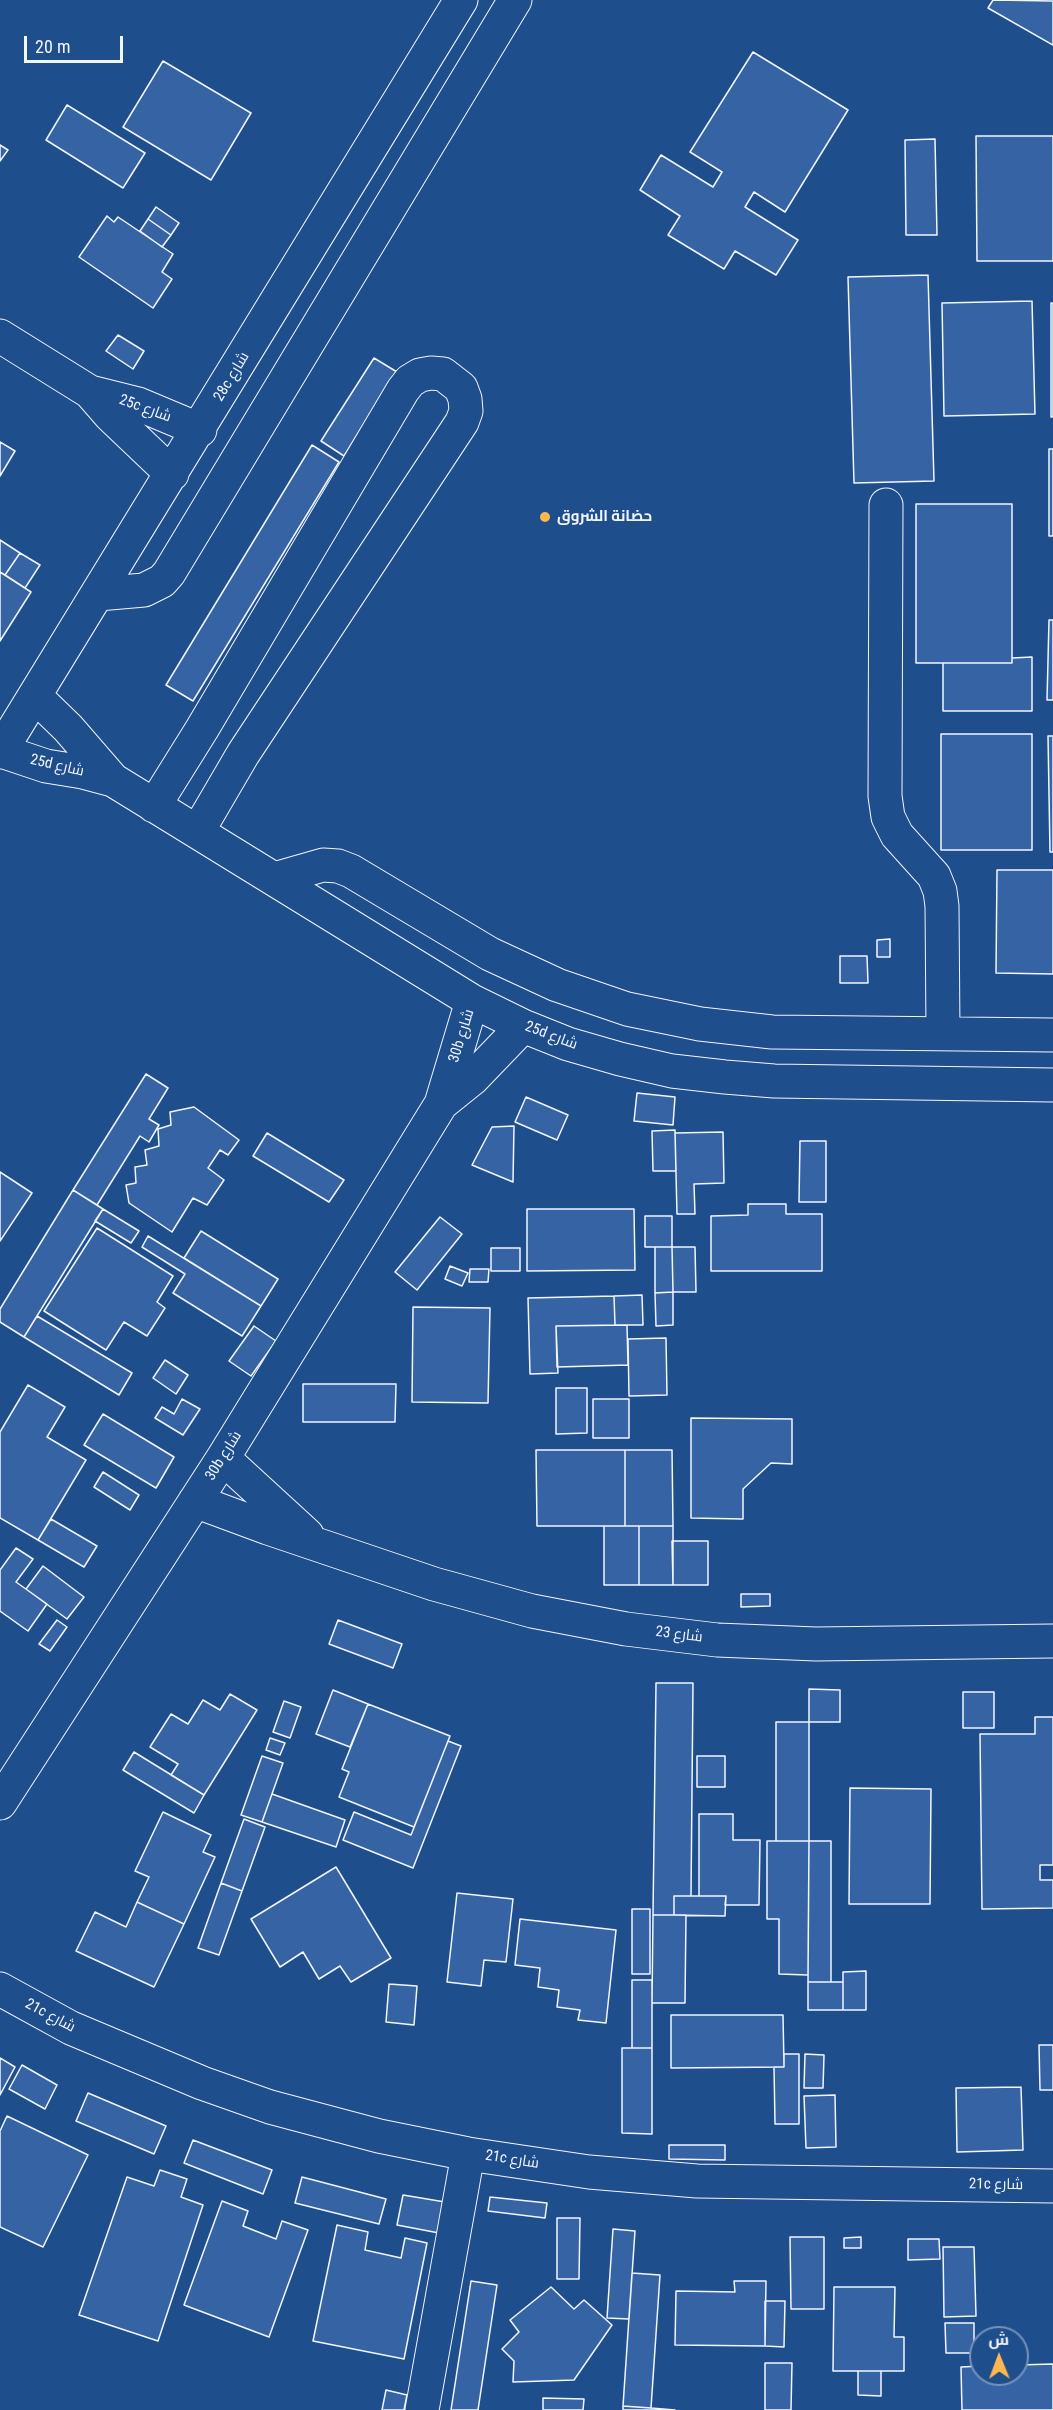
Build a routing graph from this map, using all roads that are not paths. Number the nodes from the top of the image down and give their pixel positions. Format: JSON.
{"nodes":[{"id":1,"x":515,"y":0,"type":"edge"},
{"id":2,"x":459,"y":1,"type":"edge"},
{"id":3,"x":0,"y":336,"type":"edge"},
{"id":4,"x":90,"y":392,"type":"junction"},
{"id":5,"x":200,"y":430,"type":"junction"},
{"id":6,"x":172,"y":474,"type":"junction"},
{"id":7,"x":886,"y":505,"type":"dead end"},
{"id":8,"x":98,"y":594,"type":"junction"},
{"id":9,"x":35,"y":696,"type":"junction"},
{"id":10,"x":0,"y":752,"type":"edge"},
{"id":11,"x":113,"y":780,"type":"junction"},
{"id":12,"x":154,"y":806,"type":"junction"},
{"id":13,"x":198,"y":831,"type":"junction"},
{"id":14,"x":274,"y":879,"type":"junction"},
{"id":15,"x":472,"y":1001,"type":"junction"},
{"id":16,"x":524,"y":1026,"type":"junction"},
{"id":17,"x":943,"y":1033,"type":"junction"},
{"id":18,"x":1053,"y":1035,"type":"edge"},
{"id":19,"x":1053,"y":1085,"type":"edge"},
{"id":20,"x":441,"y":1104,"type":"junction"},
{"id":21,"x":222,"y":1458,"type":"junction"},
{"id":22,"x":195,"y":1501,"type":"junction"},
{"id":23,"x":317,"y":1544,"type":"junction"},
{"id":24,"x":1053,"y":1641,"type":"edge"},
{"id":25,"x":0,"y":1803,"type":"edge"},
{"id":26,"x":0,"y":1989,"type":"edge"},
{"id":27,"x":468,"y":2154,"type":"junction"},
{"id":28,"x":1053,"y":2186,"type":"edge"},
{"id":29,"x":422,"y":2410,"type":"edge"}],
"edges":[{"from":1,"to":8,"type":"street"},
{"from":2,"to":5,"type":"street","name":"28c شارع"},
{"from":3,"to":4,"type":"street","name":"25c شارع"},
{"from":4,"to":5,"type":"street","name":"25c شارع"},
{"from":4,"to":6,"type":"street","name":"25c شارع"},
{"from":5,"to":6,"type":"street","name":"28c شارع"},
{"from":6,"to":8,"type":"street","name":"28c شارع"},
{"from":7,"to":17,"type":"street"},
{"from":8,"to":9,"type":"street","name":"28c شارع"},
{"from":9,"to":10,"type":"street","name":"28c شارع"},
{"from":9,"to":11,"type":"street","name":"25d شارع"},
{"from":10,"to":11,"type":"street","name":"25d شارع"},
{"from":11,"to":12,"type":"street","name":"25d شارع"},
{"from":12,"to":13,"type":"street","name":"25d شارع"},
{"from":12,"to":13,"type":"street"},
{"from":13,"to":14,"type":"street","name":"25d شارع"},
{"from":14,"to":15,"type":"street","name":"25d شارع"},
{"from":14,"to":17,"type":"street"},
{"from":15,"to":16,"type":"street","name":"25d شارع"},
{"from":15,"to":20,"type":"street","name":"30b شارع"},
{"from":16,"to":19,"type":"street","name":"25d شارع"},
{"from":16,"to":20,"type":"street","name":"30b شارع"},
{"from":17,"to":18,"type":"street"},
{"from":20,"to":21,"type":"street","name":"30b شارع"},
{"from":21,"to":22,"type":"street","name":"30b شارع"},
{"from":21,"to":23,"type":"street","name":"شارع 23"},
{"from":22,"to":23,"type":"street","name":"شارع 23"},
{"from":22,"to":25,"type":"street","name":"30b شارع"},
{"from":23,"to":24,"type":"street","name":"شارع 23"},
{"from":26,"to":27,"type":"street","name":"21c شارع"},
{"from":27,"to":28,"type":"street","name":"21c شارع"},
{"from":27,"to":29,"type":"street"}]}
